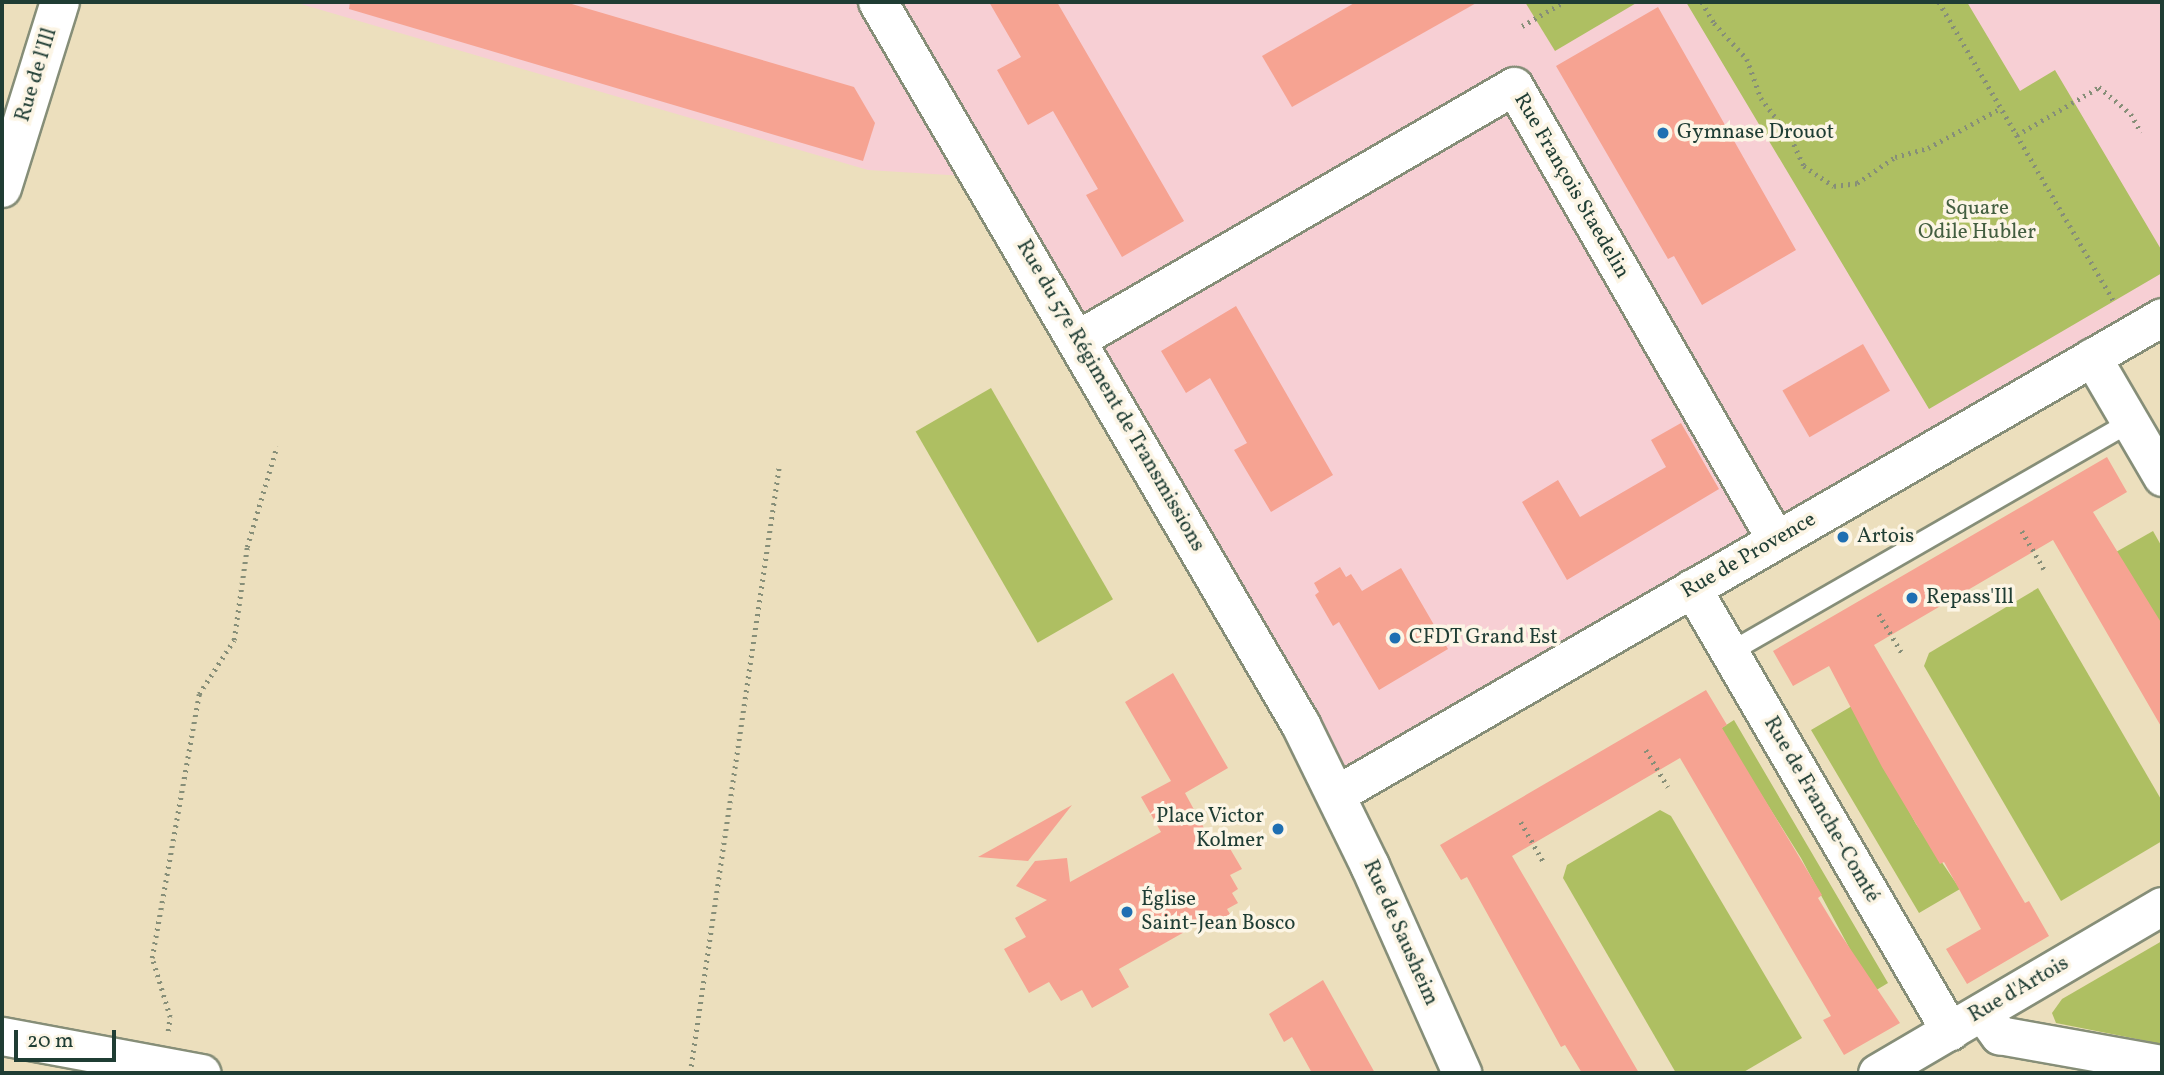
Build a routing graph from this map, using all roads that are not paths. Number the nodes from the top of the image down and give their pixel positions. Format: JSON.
{"nodes":[{"id":1,"x":60,"y":2,"type":"edge"},
{"id":2,"x":878,"y":2,"type":"edge"},
{"id":3,"x":2,"y":188,"type":"edge"},
{"id":4,"x":2162,"y":317,"type":"edge"},
{"id":5,"x":1076,"y":340,"type":"junction"},
{"id":6,"x":2092,"y":357,"type":"junction"},
{"id":7,"x":2130,"y":421,"type":"junction"},
{"id":8,"x":2162,"y":477,"type":"edge"},
{"id":9,"x":1776,"y":540,"type":"junction"},
{"id":10,"x":1692,"y":589,"type":"junction"},
{"id":11,"x":1729,"y":652,"type":"junction"},
{"id":12,"x":1335,"y":795,"type":"junction"},
{"id":13,"x":2162,"y":906,"type":"edge"},
{"id":14,"x":1982,"y":1012,"type":"junction"},
{"id":15,"x":1950,"y":1031,"type":"junction"},
{"id":16,"x":2,"y":1037,"type":"edge"},
{"id":17,"x":2162,"y":1063,"type":"edge"},
{"id":18,"x":202,"y":1073,"type":"edge"},
{"id":19,"x":1462,"y":1073,"type":"edge"},
{"id":20,"x":1877,"y":1073,"type":"edge"}],
"edges":[{"from":1,"to":3,"type":"main road","name":"Rue de l'Ill"},
{"from":2,"to":5,"type":"main road","name":"Rue du 57e Régiment de Transmissions"},
{"from":4,"to":6,"type":"street","name":"Rue de Provence"},
{"from":5,"to":9,"type":"street","name":"Rue François Staedelin"},
{"from":5,"to":12,"type":"main road","name":"Rue du 57e Régiment de Transmissions"},
{"from":6,"to":7,"type":"street"},
{"from":6,"to":9,"type":"street","name":"Rue de Provence"},
{"from":7,"to":8,"type":"street"},
{"from":7,"to":11,"type":"lane"},
{"from":9,"to":10,"type":"street","name":"Rue de Provence"},
{"from":10,"to":11,"type":"street","name":"Rue de Franche-Comté"},
{"from":10,"to":12,"type":"street","name":"Rue de Provence"},
{"from":11,"to":15,"type":"street","name":"Rue de Franche-Comté"},
{"from":12,"to":19,"type":"main road","name":"Rue de Sausheim"},
{"from":13,"to":14,"type":"street","name":"Rue d'Artois"},
{"from":14,"to":15,"type":"street","name":"Rue d'Artois"},
{"from":14,"to":17,"type":"street"},
{"from":15,"to":20,"type":"street","name":"Rue d'Artois"},
{"from":16,"to":18,"type":"street"}]}
